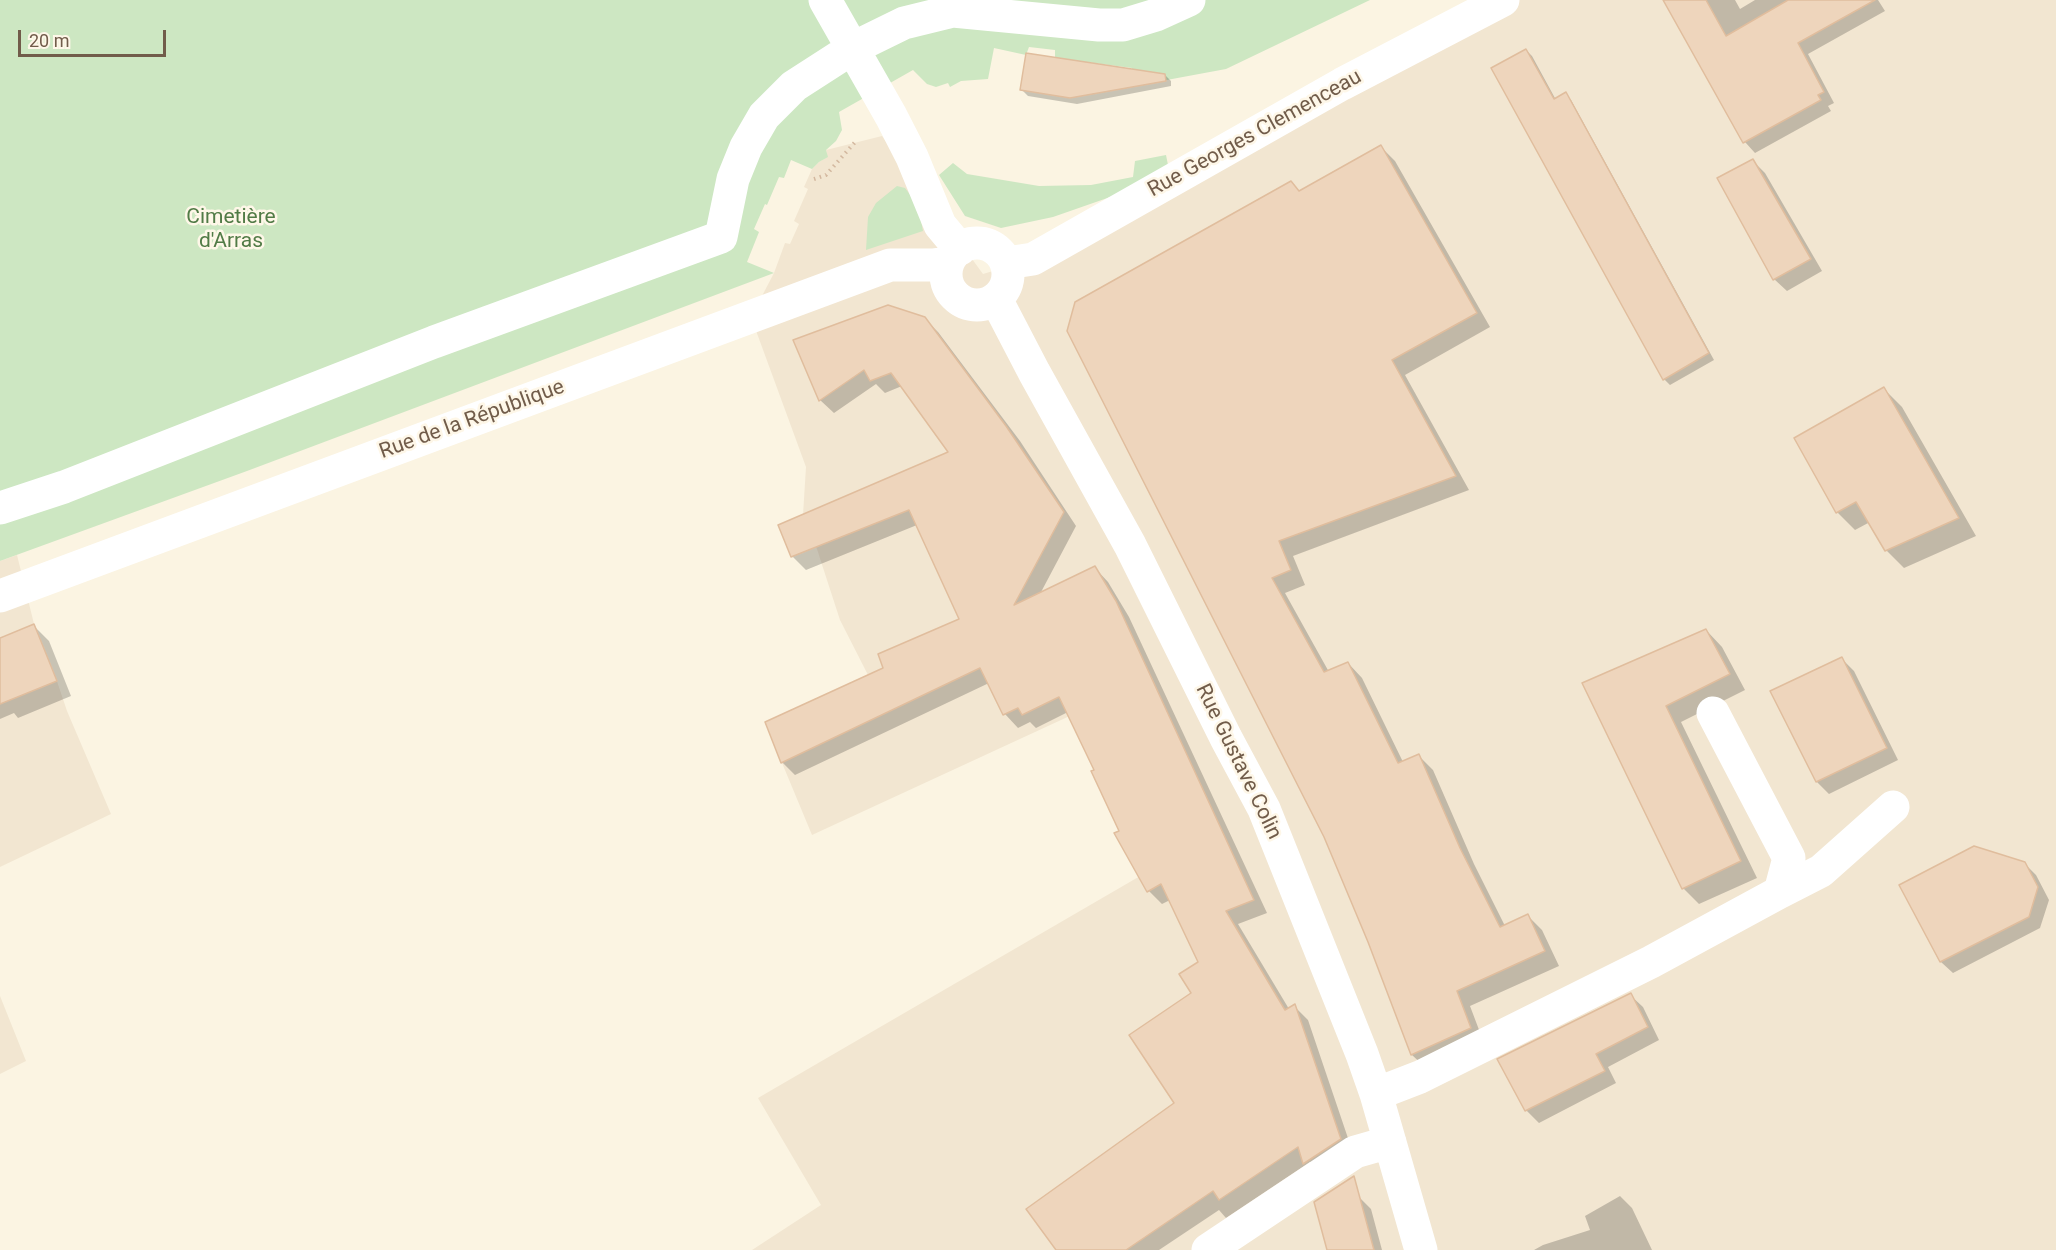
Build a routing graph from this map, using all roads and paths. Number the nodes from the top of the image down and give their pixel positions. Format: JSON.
{"nodes":[{"id":1,"x":825,"y":0,"type":"edge"},
{"id":2,"x":1189,"y":0,"type":"edge"},
{"id":3,"x":1503,"y":0,"type":"edge"},
{"id":4,"x":853,"y":48,"type":"junction"},
{"id":5,"x":891,"y":116,"type":"junction"},
{"id":6,"x":814,"y":179,"type":"dead end"},
{"id":7,"x":954,"y":256,"type":"junction"},
{"id":8,"x":1007,"y":263,"type":"junction"},
{"id":9,"x":996,"y":299,"type":"junction"},
{"id":10,"x":0,"y":508,"type":"edge"},
{"id":11,"x":0,"y":596,"type":"edge"},
{"id":12,"x":1713,"y":713,"type":"dead end"},
{"id":13,"x":1893,"y":807,"type":"dead end"},
{"id":14,"x":1780,"y":892,"type":"junction"},
{"id":15,"x":1376,"y":1094,"type":"junction"},
{"id":16,"x":1390,"y":1142,"type":"junction"},
{"id":17,"x":1208,"y":1250,"type":"edge"},
{"id":18,"x":1421,"y":1250,"type":"edge"}],
"edges":[{"from":1,"to":4,"type":"street"},
{"from":2,"to":4,"type":"street"},
{"from":3,"to":8,"type":"street","name":"Rue Georges Clemenceau"},
{"from":4,"to":5,"type":"street"},
{"from":4,"to":10,"type":"street"},
{"from":5,"to":6,"type":"path"},
{"from":5,"to":7,"type":"street"},
{"from":7,"to":8,"type":"street"},
{"from":7,"to":9,"type":"street"},
{"from":7,"to":11,"type":"street","name":"Rue de la République"},
{"from":8,"to":9,"type":"street"},
{"from":9,"to":15,"type":"street","name":"Rue Gustave Colin"},
{"from":12,"to":14,"type":"street"},
{"from":13,"to":14,"type":"street"},
{"from":14,"to":15,"type":"street"},
{"from":15,"to":16,"type":"street","name":"Rue Gustave Colin"},
{"from":16,"to":17,"type":"street"},
{"from":16,"to":18,"type":"street","name":"Rue Gustave Colin"}]}
